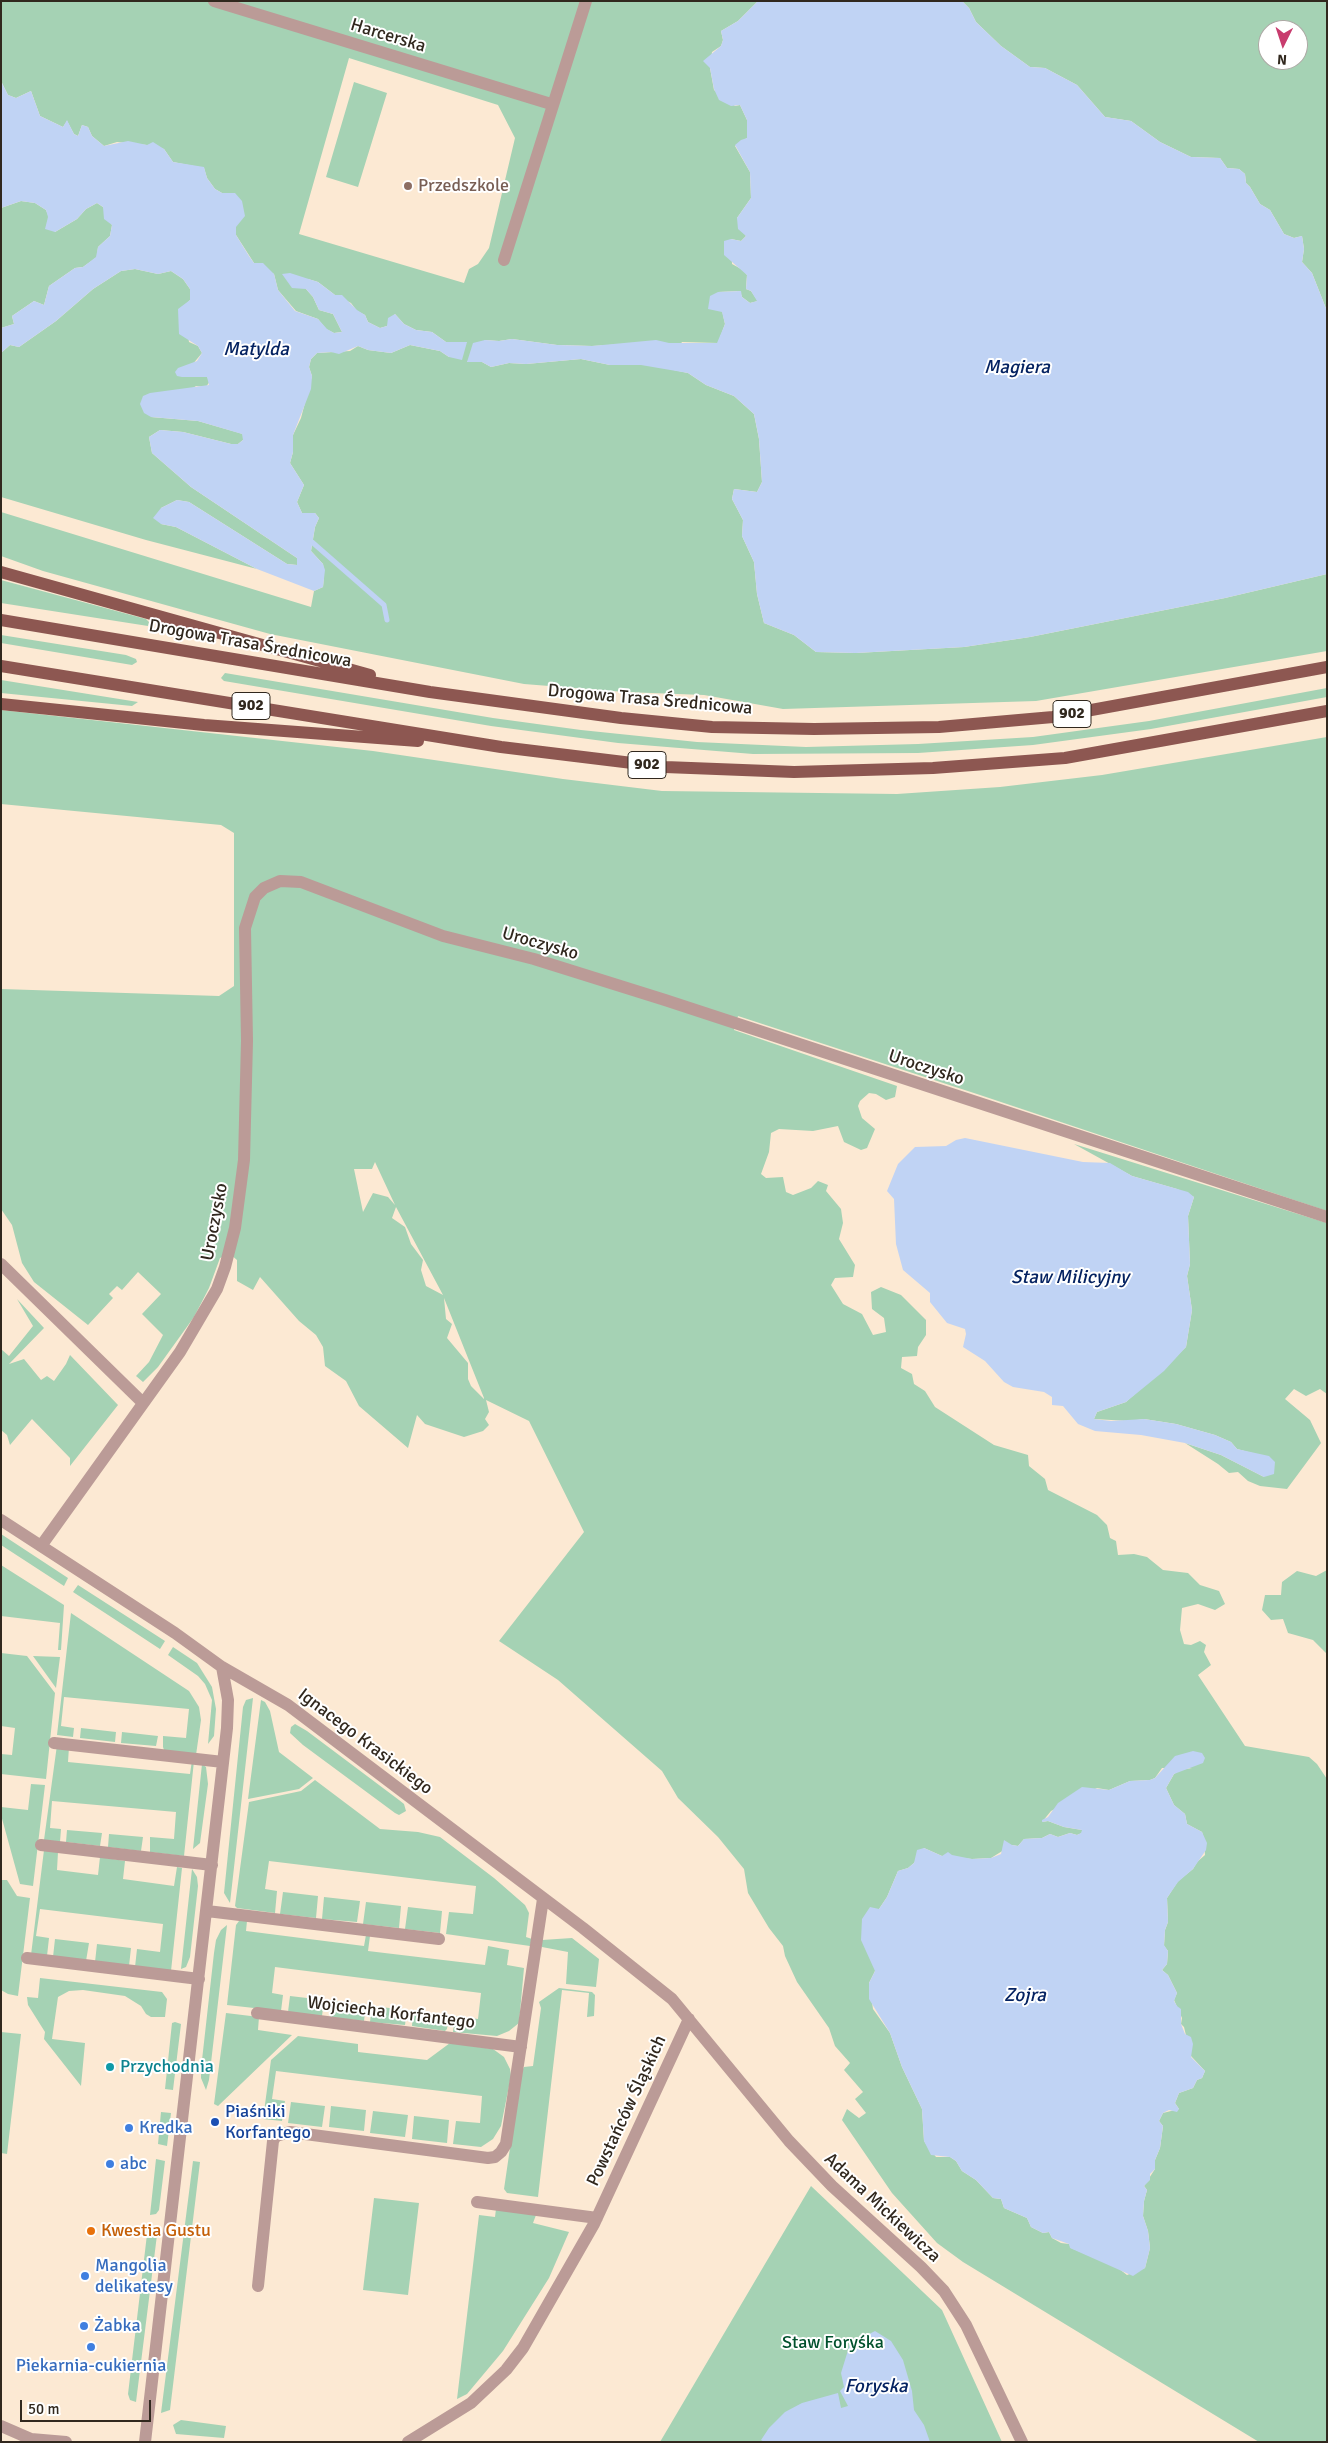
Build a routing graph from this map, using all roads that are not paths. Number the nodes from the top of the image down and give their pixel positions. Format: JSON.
{"nodes":[{"id":1,"x":214,"y":1,"type":"edge"},
{"id":2,"x":586,"y":1,"type":"edge"},
{"id":3,"x":552,"y":104,"type":"junction"},
{"id":4,"x":504,"y":260,"type":"dead end"},
{"id":5,"x":4,"y":571,"type":"edge"},
{"id":6,"x":1,"y":620,"type":"edge"},
{"id":7,"x":1,"y":666,"type":"edge"},
{"id":8,"x":1327,"y":667,"type":"edge"},
{"id":9,"x":430,"y":692,"type":"junction"},
{"id":10,"x":1,"y":704,"type":"edge"},
{"id":11,"x":1327,"y":711,"type":"edge"},
{"id":12,"x":501,"y":747,"type":"junction"},
{"id":13,"x":1327,"y":1217,"type":"edge"},
{"id":14,"x":1,"y":1264,"type":"edge"},
{"id":15,"x":142,"y":1402,"type":"junction"},
{"id":16,"x":1,"y":1520,"type":"edge"},
{"id":17,"x":41,"y":1546,"type":"junction"},
{"id":18,"x":222,"y":1667,"type":"junction"},
{"id":19,"x":54,"y":1743,"type":"dead end"},
{"id":20,"x":224,"y":1762,"type":"junction"},
{"id":21,"x":41,"y":1845,"type":"dead end"},
{"id":22,"x":212,"y":1865,"type":"junction"},
{"id":23,"x":544,"y":1899,"type":"junction"},
{"id":24,"x":207,"y":1911,"type":"junction"},
{"id":25,"x":439,"y":1939,"type":"dead end"},
{"id":26,"x":27,"y":1958,"type":"dead end"},
{"id":27,"x":199,"y":1980,"type":"junction"},
{"id":28,"x":257,"y":2013,"type":"dead end"},
{"id":29,"x":689,"y":2019,"type":"junction"},
{"id":30,"x":521,"y":2047,"type":"junction"},
{"id":31,"x":477,"y":2202,"type":"dead end"},
{"id":32,"x":597,"y":2218,"type":"junction"},
{"id":33,"x":258,"y":2286,"type":"dead end"},
{"id":34,"x":1,"y":2426,"type":"edge"},
{"id":35,"x":31,"y":2440,"type":"edge"},
{"id":36,"x":66,"y":2442,"type":"edge"},
{"id":37,"x":145,"y":2442,"type":"edge"},
{"id":38,"x":408,"y":2442,"type":"edge"},
{"id":39,"x":1022,"y":2442,"type":"edge"}],
"edges":[{"from":1,"to":3,"type":"street","name":"Harcerska"},
{"from":2,"to":3,"type":"street"},
{"from":3,"to":4,"type":"street"},
{"from":5,"to":9,"type":"main road"},
{"from":6,"to":9,"type":"main road","name":"Drogowa Trasa Średnicowa","number":"902"},
{"from":7,"to":12,"type":"main road","number":"902"},
{"from":8,"to":9,"type":"main road","name":"Drogowa Trasa Średnicowa","number":"902"},
{"from":10,"to":12,"type":"main road"},
{"from":11,"to":12,"type":"main road","number":"902"},
{"from":13,"to":15,"type":"street","name":"Uroczysko"},
{"from":14,"to":15,"type":"street"},
{"from":15,"to":17,"type":"street","name":"Uroczysko"},
{"from":16,"to":17,"type":"street","name":"Ignacego Krasickiego"},
{"from":17,"to":18,"type":"street","name":"Ignacego Krasickiego"},
{"from":18,"to":20,"type":"street"},
{"from":18,"to":23,"type":"street","name":"Ignacego Krasickiego"},
{"from":19,"to":20,"type":"street"},
{"from":20,"to":22,"type":"street"},
{"from":21,"to":22,"type":"street"},
{"from":22,"to":24,"type":"street"},
{"from":23,"to":29,"type":"street","name":"Ignacego Krasickiego"},
{"from":23,"to":30,"type":"street"},
{"from":24,"to":25,"type":"street"},
{"from":24,"to":27,"type":"street"},
{"from":26,"to":27,"type":"street"},
{"from":27,"to":37,"type":"street"},
{"from":28,"to":30,"type":"street","name":"Wojciecha Korfantego"},
{"from":29,"to":32,"type":"street","name":"Powstańców Śląskich"},
{"from":29,"to":39,"type":"street","name":"Adama Mickiewicza"},
{"from":30,"to":33,"type":"street"},
{"from":31,"to":32,"type":"street"},
{"from":32,"to":38,"type":"street","name":"Powstańców Śląskich"},
{"from":34,"to":35,"type":"street"},
{"from":35,"to":36,"type":"street"}]}
